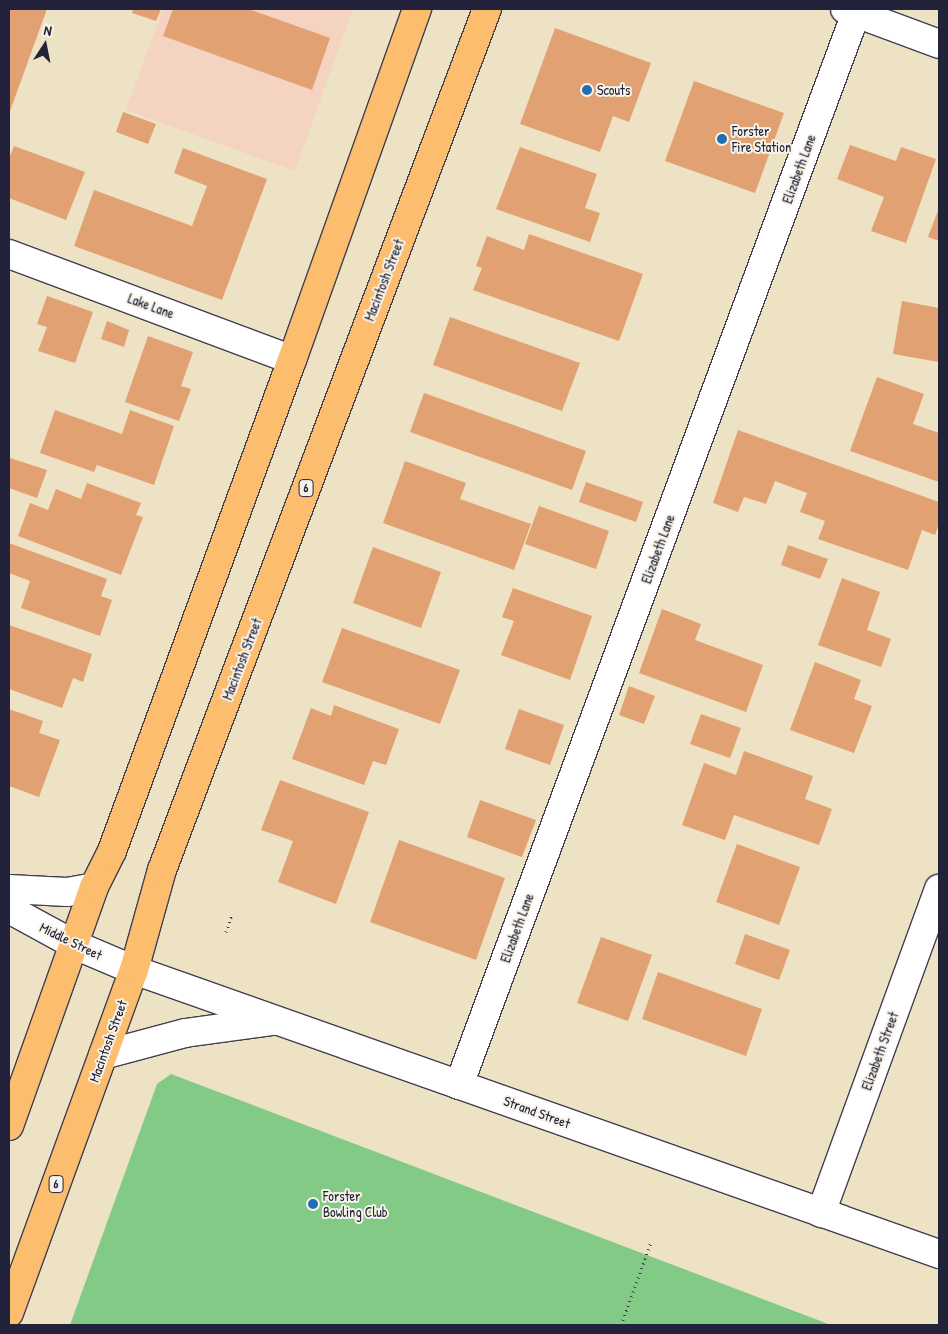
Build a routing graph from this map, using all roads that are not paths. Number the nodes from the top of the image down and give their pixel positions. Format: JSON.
{"nodes":[{"id":1,"x":417,"y":9,"type":"edge"},
{"id":2,"x":487,"y":9,"type":"edge"},
{"id":3,"x":851,"y":11,"type":"edge"},
{"id":4,"x":939,"y":44,"type":"edge"},
{"id":5,"x":9,"y":254,"type":"edge"},
{"id":6,"x":292,"y":360,"type":"junction"},
{"id":7,"x":94,"y":887,"type":"junction"},
{"id":8,"x":9,"y":889,"type":"edge"},
{"id":9,"x":939,"y":889,"type":"edge"},
{"id":10,"x":9,"y":909,"type":"edge"},
{"id":11,"x":74,"y":945,"type":"junction"},
{"id":12,"x":134,"y":970,"type":"junction"},
{"id":13,"x":276,"y":1020,"type":"junction"},
{"id":14,"x":103,"y":1055,"type":"junction"},
{"id":15,"x":460,"y":1085,"type":"junction"},
{"id":16,"x":9,"y":1126,"type":"edge"},
{"id":17,"x":821,"y":1213,"type":"junction"},
{"id":18,"x":939,"y":1254,"type":"edge"},
{"id":19,"x":9,"y":1313,"type":"edge"}],
"edges":[{"from":1,"to":6,"type":"main road"},
{"from":2,"to":12,"type":"main road","name":"Macintosh Street","number":"6"},
{"from":3,"to":4,"type":"street"},
{"from":3,"to":15,"type":"street","name":"Elizabeth Lane"},
{"from":5,"to":6,"type":"street","name":"Lake Lane"},
{"from":6,"to":7,"type":"main road"},
{"from":7,"to":8,"type":"street"},
{"from":7,"to":11,"type":"main road"},
{"from":9,"to":17,"type":"street","name":"Elizabeth Street"},
{"from":10,"to":11,"type":"street","name":"Middle Street"},
{"from":11,"to":12,"type":"street","name":"Middle Street"},
{"from":11,"to":16,"type":"main road"},
{"from":12,"to":13,"type":"street","name":"Strand Street"},
{"from":12,"to":14,"type":"main road","name":"Macintosh Street","number":"6"},
{"from":13,"to":14,"type":"street"},
{"from":13,"to":15,"type":"street","name":"Strand Street"},
{"from":14,"to":19,"type":"main road","name":"Macintosh Street","number":"6"},
{"from":15,"to":17,"type":"street","name":"Strand Street"},
{"from":17,"to":18,"type":"street","name":"Strand Street"}]}
